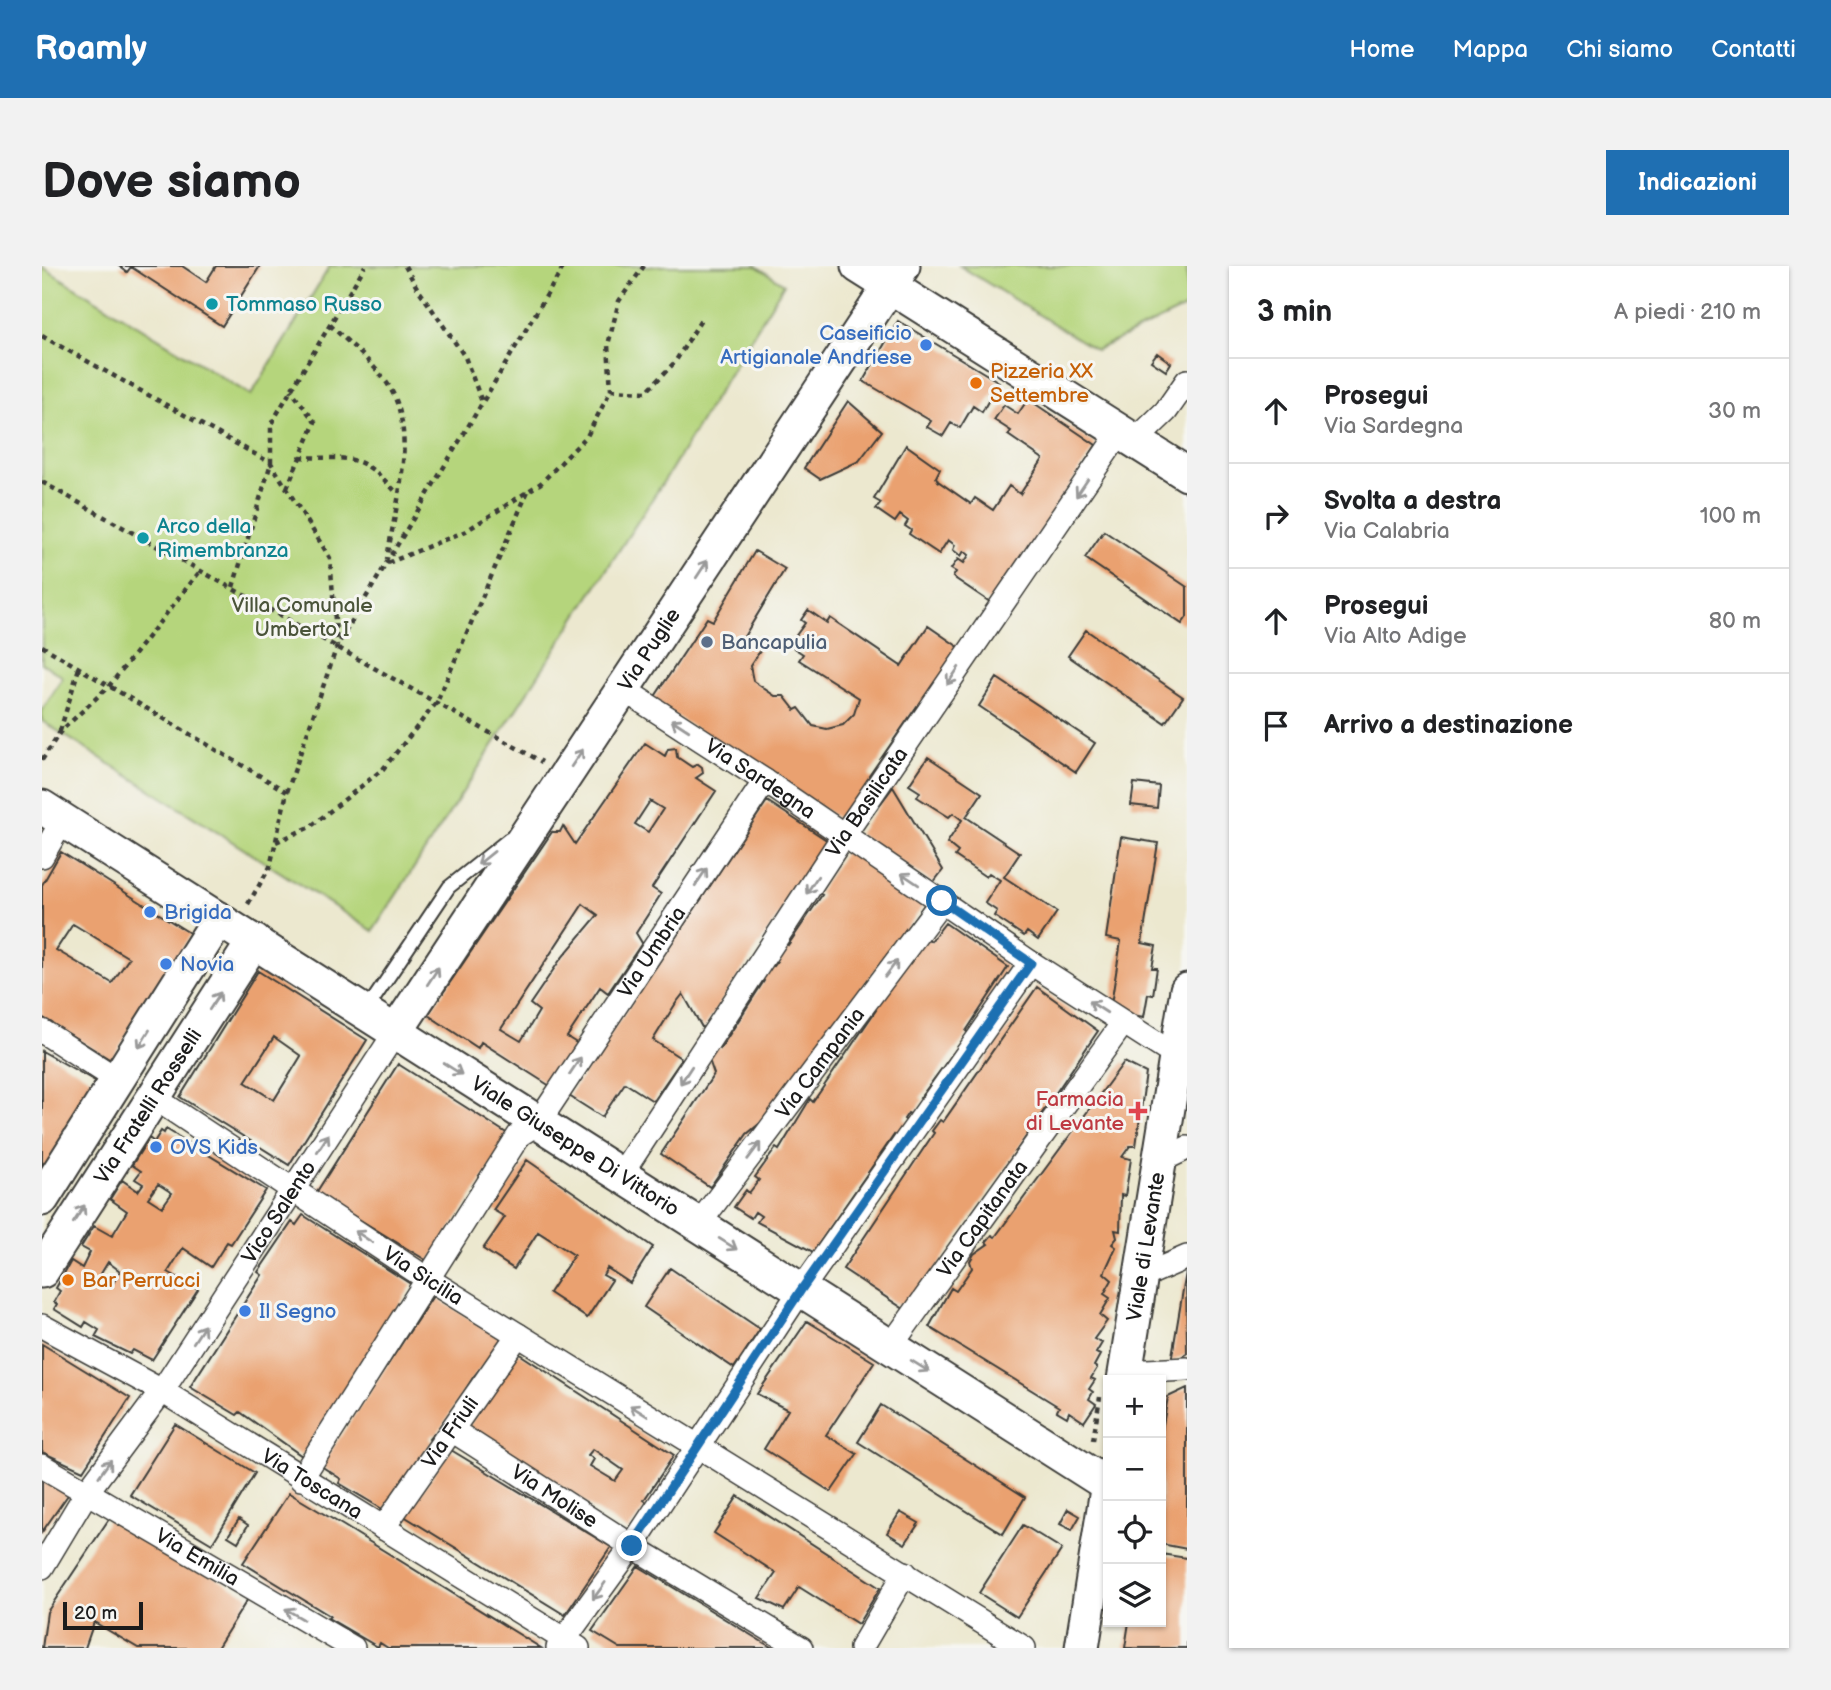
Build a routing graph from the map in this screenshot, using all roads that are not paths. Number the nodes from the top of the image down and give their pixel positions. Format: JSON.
{"nodes":[{"id":1,"x":858,"y":266,"type":"edge"},
{"id":2,"x":896,"y":276,"type":"edge"},
{"id":3,"x":1187,"y":381,"type":"edge"},
{"id":4,"x":1128,"y":437,"type":"junction"},
{"id":5,"x":1187,"y":474,"type":"edge"},
{"id":6,"x":623,"y":689,"type":"junction"},
{"id":7,"x":765,"y":781,"type":"junction"},
{"id":8,"x":53,"y":813,"type":"edge"},
{"id":9,"x":539,"y":815,"type":"junction"},
{"id":10,"x":844,"y":835,"type":"junction"},
{"id":11,"x":42,"y":856,"type":"edge"},
{"id":12,"x":942,"y":901,"type":"junction"},
{"id":13,"x":235,"y":930,"type":"junction"},
{"id":14,"x":1031,"y":963,"type":"junction"},
{"id":15,"x":1187,"y":990,"type":"edge"},
{"id":16,"x":364,"y":1013,"type":"junction"},
{"id":17,"x":1123,"y":1023,"type":"junction"},
{"id":18,"x":42,"y":1031,"type":"edge"},
{"id":19,"x":395,"y":1033,"type":"junction"},
{"id":20,"x":1177,"y":1056,"type":"junction"},
{"id":21,"x":118,"y":1080,"type":"junction"},
{"id":22,"x":153,"y":1097,"type":"junction"},
{"id":23,"x":538,"y":1123,"type":"junction"},
{"id":24,"x":1173,"y":1155,"type":"edge"},
{"id":25,"x":620,"y":1176,"type":"junction"},
{"id":26,"x":293,"y":1190,"type":"junction"},
{"id":27,"x":43,"y":1196,"type":"edge"},
{"id":28,"x":698,"y":1225,"type":"junction"},
{"id":29,"x":1187,"y":1257,"type":"edge"},
{"id":30,"x":42,"y":1271,"type":"edge"},
{"id":31,"x":1141,"y":1277,"type":"junction"},
{"id":32,"x":426,"y":1278,"type":"junction"},
{"id":33,"x":801,"y":1290,"type":"junction"},
{"id":34,"x":42,"y":1326,"type":"edge"},
{"id":35,"x":518,"y":1335,"type":"junction"},
{"id":36,"x":890,"y":1347,"type":"junction"},
{"id":37,"x":1187,"y":1370,"type":"edge"},
{"id":38,"x":1125,"y":1375,"type":"edge"},
{"id":39,"x":1135,"y":1375,"type":"edge"},
{"id":40,"x":162,"y":1391,"type":"junction"},
{"id":41,"x":452,"y":1430,"type":"junction"},
{"id":42,"x":696,"y":1448,"type":"junction"},
{"id":43,"x":42,"y":1466,"type":"edge"},
{"id":44,"x":301,"y":1479,"type":"junction"},
{"id":45,"x":1103,"y":1481,"type":"edge"},
{"id":46,"x":87,"y":1492,"type":"junction"},
{"id":47,"x":1105,"y":1501,"type":"edge"},
{"id":48,"x":383,"y":1528,"type":"junction"},
{"id":49,"x":632,"y":1546,"type":"junction"},
{"id":50,"x":42,"y":1567,"type":"edge"},
{"id":51,"x":905,"y":1573,"type":"junction"},
{"id":52,"x":566,"y":1645,"type":"edge"},
{"id":53,"x":353,"y":1648,"type":"edge"},
{"id":54,"x":801,"y":1648,"type":"edge"},
{"id":55,"x":861,"y":1648,"type":"edge"},
{"id":56,"x":1024,"y":1648,"type":"edge"},
{"id":57,"x":1082,"y":1648,"type":"edge"}],
"edges":[{"from":1,"to":2,"type":"street"},
{"from":2,"to":4,"type":"street"},
{"from":6,"to":2,"type":"street","name":"Via Puglie","one_way":true},
{"from":3,"to":4,"type":"street","name":"Via Basilicata"},
{"from":4,"to":5,"type":"street"},
{"from":4,"to":10,"type":"street","name":"Via Basilicata","one_way":true},
{"from":7,"to":6,"type":"street","name":"Via Sardegna","one_way":true},
{"from":9,"to":6,"type":"street","name":"Via Puglie","one_way":true},
{"from":7,"to":10,"type":"street","name":"Via Sardegna"},
{"from":23,"to":7,"type":"street","name":"Via Umbria","one_way":true},
{"from":8,"to":11,"type":"street"},
{"from":8,"to":13,"type":"street","name":"Viale Giuseppe Di Vittorio"},
{"from":9,"to":16,"type":"lane","one_way":true},
{"from":19,"to":9,"type":"street","name":"Via Puglie","one_way":true},
{"from":12,"to":10,"type":"street","name":"Via Sardegna","one_way":true},
{"from":10,"to":25,"type":"street","name":"Via Basilicata","one_way":true},
{"from":12,"to":14,"type":"street","name":"Via Sardegna"},
{"from":28,"to":12,"type":"street","name":"Via Campania","one_way":true},
{"from":13,"to":16,"type":"street","name":"Viale Giuseppe Di Vittorio"},
{"from":13,"to":21,"type":"street","name":"Via Fratelli Rosselli","one_way":true},
{"from":22,"to":13,"type":"street","name":"Via Fratelli Rosselli","one_way":true},
{"from":17,"to":14,"type":"street","name":"Via Sardegna","one_way":true},
{"from":14,"to":33,"type":"street"},
{"from":15,"to":20,"type":"street","name":"Viale di Levante"},
{"from":16,"to":19,"type":"street","name":"Viale Giuseppe Di Vittorio"},
{"from":17,"to":20,"type":"street","name":"Via Sardegna"},
{"from":17,"to":36,"type":"street","name":"Via Capitanata"},
{"from":18,"to":21,"type":"street"},
{"from":19,"to":23,"type":"street","name":"Viale Giuseppe Di Vittorio","one_way":true},
{"from":26,"to":19,"type":"street","name":"Vico Salento","one_way":true},
{"from":20,"to":24,"type":"street","name":"Viale di Levante"},
{"from":21,"to":27,"type":"street","name":"Via Fratelli Rosselli"},
{"from":22,"to":26,"type":"street","name":"Via Sicilia"},
{"from":30,"to":22,"type":"street","name":"Via Fratelli Rosselli","one_way":true},
{"from":23,"to":25,"type":"street","name":"Viale Giuseppe Di Vittorio"},
{"from":23,"to":32,"type":"street","name":"Via Umbria"},
{"from":24,"to":31,"type":"street","name":"Viale di Levante"},
{"from":25,"to":28,"type":"street","name":"Viale Giuseppe Di Vittorio"},
{"from":32,"to":26,"type":"street","name":"Via Sicilia","one_way":true},
{"from":40,"to":26,"type":"street","name":"Vico Salento","one_way":true},
{"from":28,"to":33,"type":"street","name":"Viale Giuseppe Di Vittorio","one_way":true},
{"from":29,"to":31,"type":"street"},
{"from":31,"to":38,"type":"street","name":"Viale di Levante"},
{"from":32,"to":35,"type":"street","name":"Via Sicilia"},
{"from":32,"to":44,"type":"street","name":"Via Umbria"},
{"from":33,"to":36,"type":"street","name":"Viale Giuseppe Di Vittorio"},
{"from":33,"to":42,"type":"street"},
{"from":34,"to":40,"type":"street","name":"Via Toscana"},
{"from":35,"to":41,"type":"street","name":"Via Friuli"},
{"from":42,"to":35,"type":"street","name":"Via Sicilia","one_way":true},
{"from":36,"to":45,"type":"street","name":"Viale Giuseppe Di Vittorio","one_way":true},
{"from":37,"to":39,"type":"street"},
{"from":40,"to":44,"type":"street","name":"Via Toscana"},
{"from":46,"to":40,"type":"street","name":"Vico Salento","one_way":true},
{"from":41,"to":48,"type":"street","name":"Via Friuli"},
{"from":41,"to":49,"type":"street","name":"Via Molise"},
{"from":42,"to":49,"type":"street"},
{"from":42,"to":51,"type":"street","name":"Via Sicilia"},
{"from":43,"to":46,"type":"street","name":"Via Emilia"},
{"from":44,"to":48,"type":"street","name":"Via Toscana"},
{"from":46,"to":50,"type":"street","name":"Vico Salento"},
{"from":53,"to":46,"type":"street","name":"Via Emilia","one_way":true},
{"from":47,"to":57,"type":"street"},
{"from":48,"to":52,"type":"street","name":"Via Toscana"},
{"from":49,"to":52,"type":"street","one_way":true},
{"from":49,"to":54,"type":"street","name":"Via Molise"},
{"from":51,"to":55,"type":"street"},
{"from":51,"to":56,"type":"street","name":"Via Sicilia"}]}
